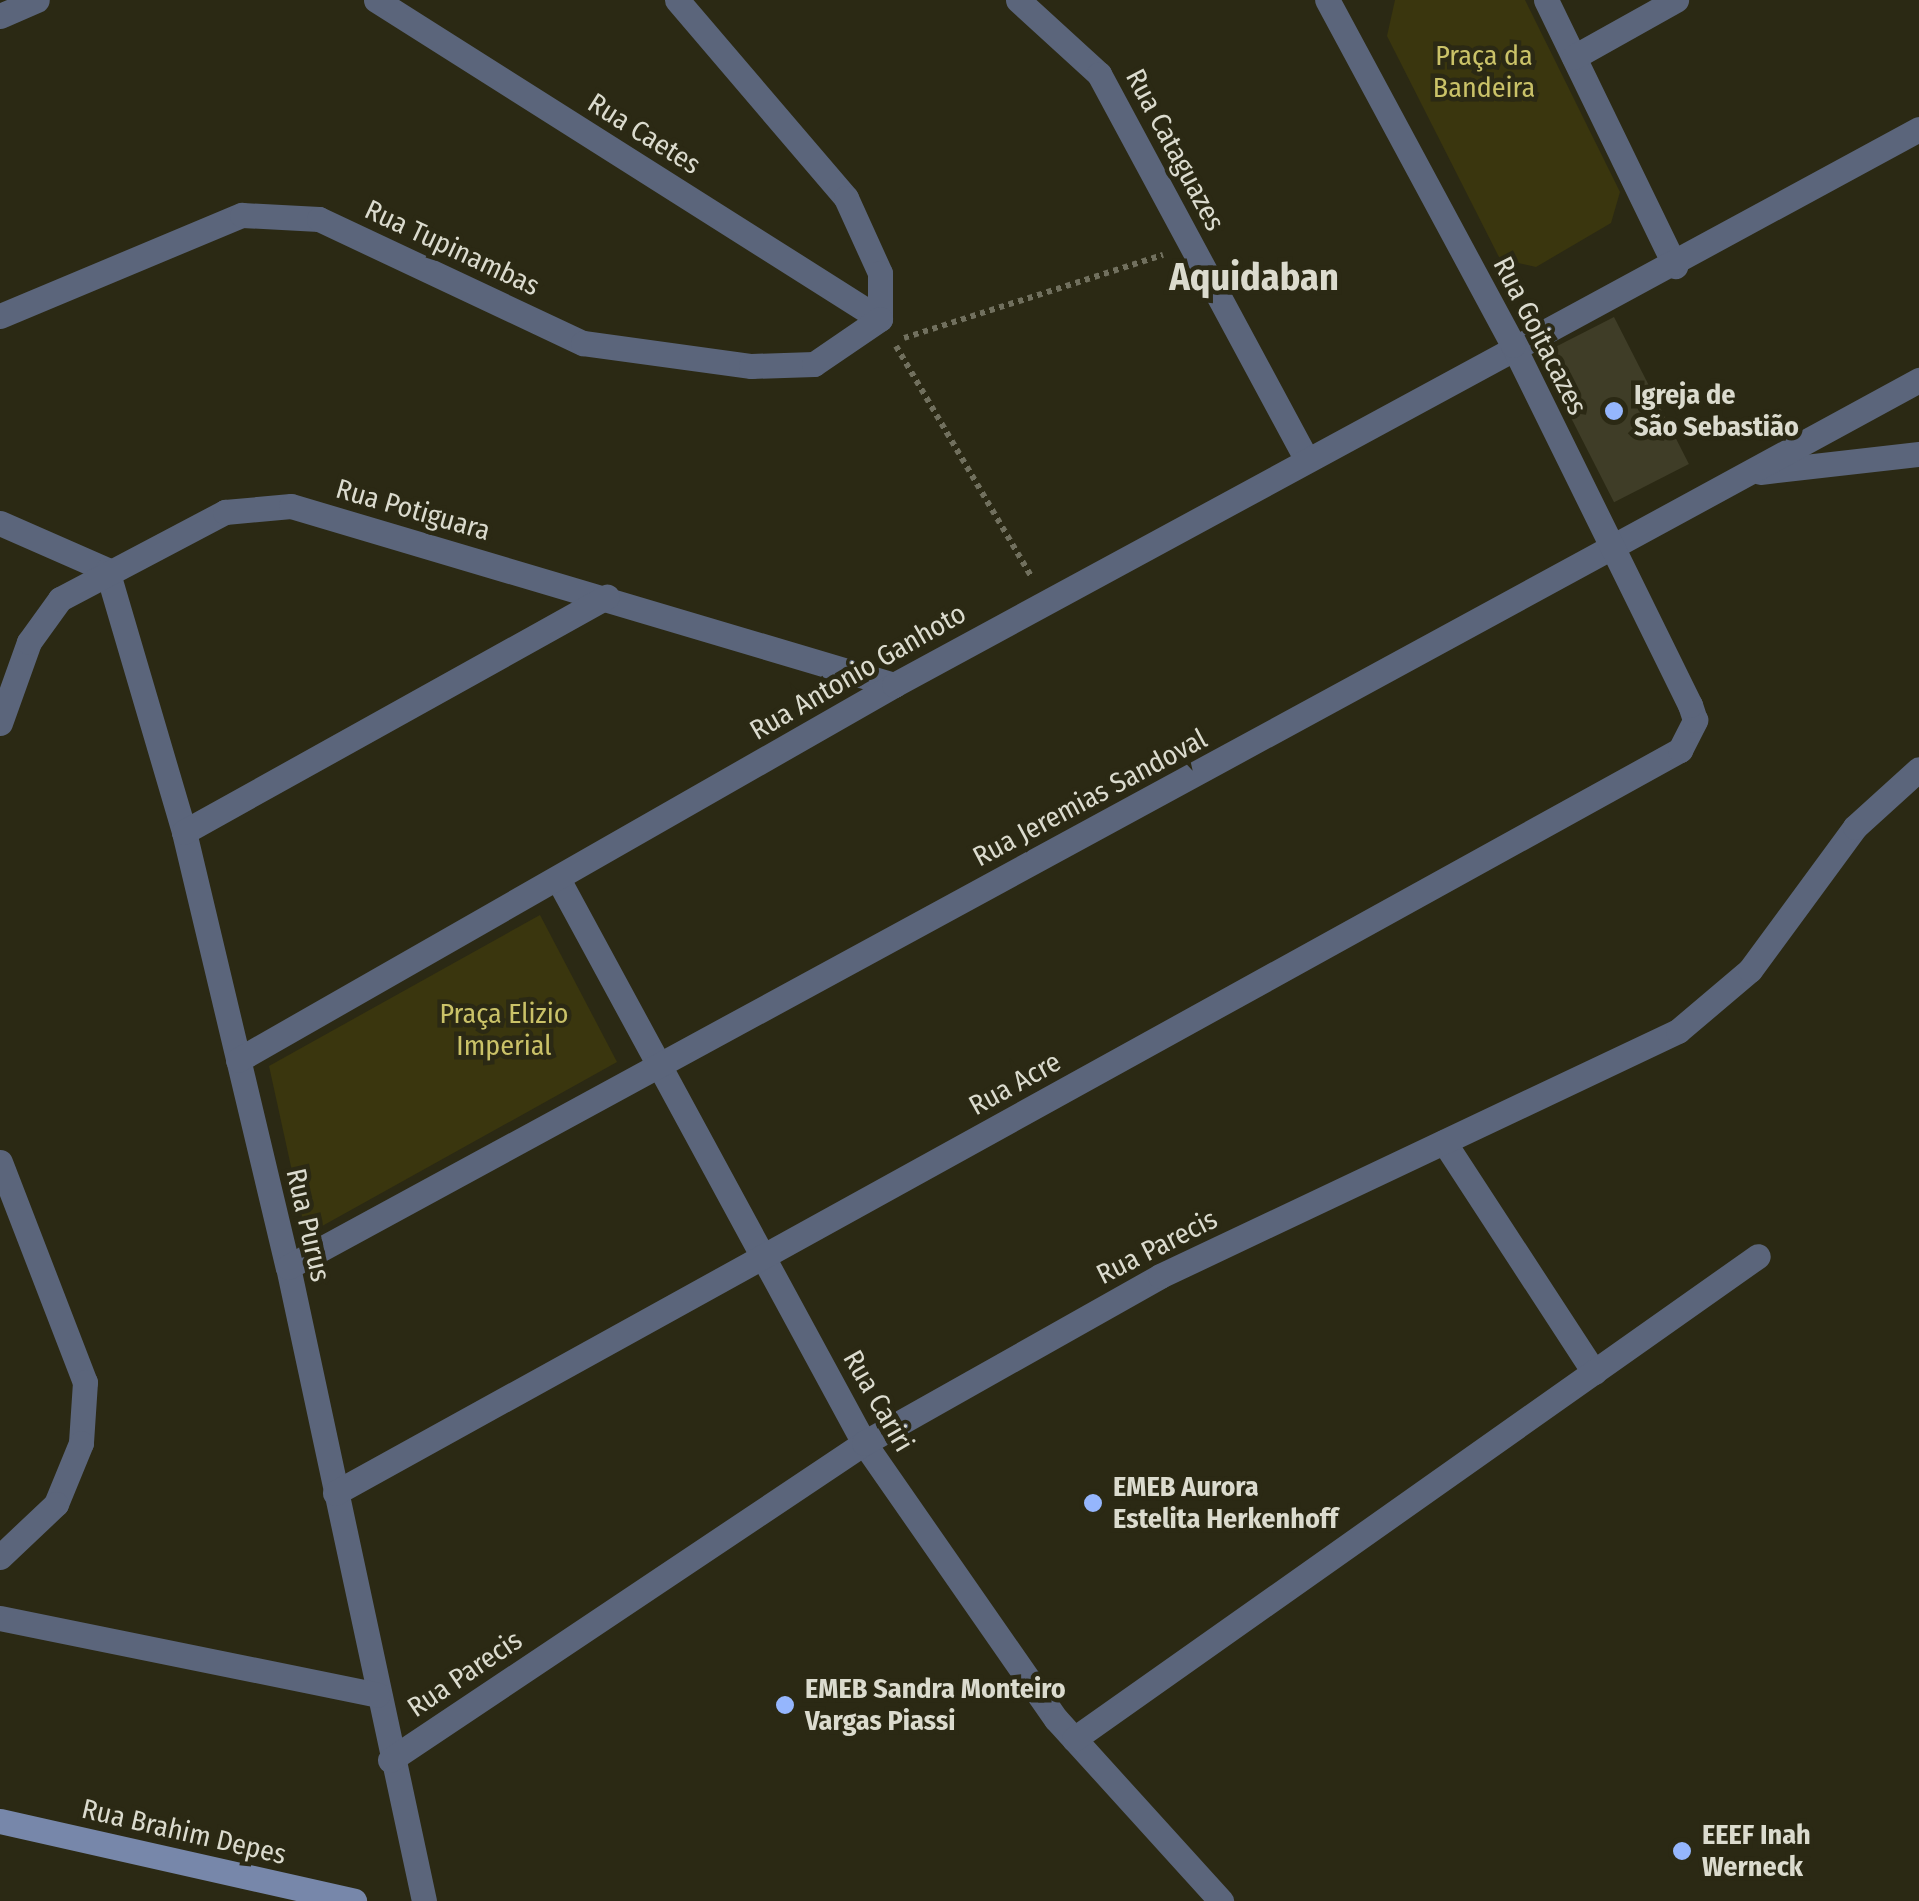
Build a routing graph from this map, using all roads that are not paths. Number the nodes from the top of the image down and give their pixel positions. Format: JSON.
{"nodes":[{"id":1,"x":37,"y":0,"type":"edge"},
{"id":2,"x":376,"y":0,"type":"edge"},
{"id":3,"x":677,"y":0,"type":"edge"},
{"id":4,"x":1018,"y":0,"type":"edge"},
{"id":5,"x":1327,"y":0,"type":"edge"},
{"id":6,"x":1546,"y":0,"type":"edge"},
{"id":7,"x":1676,"y":0,"type":"edge"},
{"id":8,"x":0,"y":16,"type":"edge"},
{"id":9,"x":1574,"y":57,"type":"junction"},
{"id":10,"x":1919,"y":129,"type":"edge"},
{"id":11,"x":1675,"y":266,"type":"junction"},
{"id":12,"x":0,"y":316,"type":"edge"},
{"id":13,"x":886,"y":330,"type":"junction"},
{"id":14,"x":1513,"y":346,"type":"junction"},
{"id":15,"x":1919,"y":380,"type":"edge"},
{"id":16,"x":1919,"y":454,"type":"edge"},
{"id":17,"x":1306,"y":458,"type":"junction"},
{"id":18,"x":1744,"y":474,"type":"junction"},
{"id":19,"x":0,"y":523,"type":"edge"},
{"id":20,"x":1614,"y":551,"type":"junction"},
{"id":21,"x":108,"y":570,"type":"junction"},
{"id":22,"x":607,"y":598,"type":"junction"},
{"id":23,"x":894,"y":685,"type":"junction"},
{"id":24,"x":1690,"y":705,"type":"joint"},
{"id":25,"x":0,"y":723,"type":"edge"},
{"id":26,"x":1919,"y":770,"type":"edge"},
{"id":27,"x":184,"y":832,"type":"junction"},
{"id":28,"x":558,"y":879,"type":"junction"},
{"id":29,"x":238,"y":1060,"type":"junction"},
{"id":30,"x":660,"y":1063,"type":"junction"},
{"id":31,"x":1444,"y":1142,"type":"junction"},
{"id":32,"x":0,"y":1162,"type":"edge"},
{"id":33,"x":1758,"y":1256,"type":"dead end"},
{"id":34,"x":764,"y":1258,"type":"junction"},
{"id":35,"x":288,"y":1267,"type":"junction"},
{"id":36,"x":1594,"y":1372,"type":"junction"},
{"id":37,"x":864,"y":1444,"type":"junction"},
{"id":38,"x":336,"y":1493,"type":"junction"},
{"id":39,"x":0,"y":1556,"type":"edge"},
{"id":40,"x":0,"y":1618,"type":"edge"},
{"id":41,"x":378,"y":1696,"type":"junction"},
{"id":42,"x":1074,"y":1739,"type":"junction"},
{"id":43,"x":390,"y":1760,"type":"junction"},
{"id":44,"x":0,"y":1821,"type":"edge"},
{"id":45,"x":354,"y":1901,"type":"edge"},
{"id":46,"x":424,"y":1901,"type":"edge"},
{"id":47,"x":1221,"y":1901,"type":"edge"}],
"edges":[{"from":1,"to":8,"type":"street"},
{"from":2,"to":13,"type":"street","name":"Rua Caetes"},
{"from":3,"to":13,"type":"street"},
{"from":4,"to":17,"type":"street","name":"Rua Cataguazes"},
{"from":5,"to":14,"type":"street","name":"Rua Goitacazes"},
{"from":6,"to":9,"type":"street"},
{"from":7,"to":9,"type":"street"},
{"from":9,"to":11,"type":"street"},
{"from":10,"to":11,"type":"street"},
{"from":11,"to":14,"type":"street"},
{"from":12,"to":13,"type":"street","name":"Rua Tupinambas"},
{"from":14,"to":17,"type":"street","name":"Rua Antonio Ganhoto"},
{"from":14,"to":20,"type":"street","name":"Rua Goitacazes"},
{"from":15,"to":18,"type":"street","name":"Rua Jeremias Sandoval"},
{"from":16,"to":18,"type":"street"},
{"from":17,"to":23,"type":"street","name":"Rua Antonio Ganhoto"},
{"from":18,"to":20,"type":"street","name":"Rua Jeremias Sandoval"},
{"from":19,"to":21,"type":"street"},
{"from":20,"to":24,"type":"street","name":"Rua Goitacazes"},
{"from":20,"to":30,"type":"street","name":"Rua Jeremias Sandoval"},
{"from":21,"to":22,"type":"street","name":"Rua Potiguara"},
{"from":21,"to":25,"type":"street","name":"Rua Potiguara"},
{"from":21,"to":27,"type":"street","name":"Rua Purus"},
{"from":22,"to":23,"type":"street","name":"Rua Potiguara"},
{"from":22,"to":27,"type":"street"},
{"from":23,"to":28,"type":"street","name":"Rua Antonio Ganhoto"},
{"from":24,"to":34,"type":"street","name":"Rua Acre"},
{"from":26,"to":31,"type":"street","name":"Rua Parecis"},
{"from":27,"to":29,"type":"street","name":"Rua Purus"},
{"from":28,"to":29,"type":"street","name":"Rua Antonio Ganhoto"},
{"from":28,"to":30,"type":"street","name":"Rua Cariri"},
{"from":29,"to":35,"type":"street","name":"Rua Purus"},
{"from":30,"to":34,"type":"street","name":"Rua Cariri"},
{"from":30,"to":35,"type":"street","name":"Rua Jeremias Sandoval"},
{"from":31,"to":36,"type":"street"},
{"from":31,"to":37,"type":"street","name":"Rua Parecis"},
{"from":32,"to":39,"type":"street"},
{"from":33,"to":36,"type":"street"},
{"from":34,"to":37,"type":"street","name":"Rua Cariri"},
{"from":34,"to":38,"type":"street","name":"Rua Acre"},
{"from":35,"to":38,"type":"street","name":"Rua Purus"},
{"from":36,"to":42,"type":"street"},
{"from":37,"to":42,"type":"street","name":"Rua Cariri"},
{"from":37,"to":43,"type":"street","name":"Rua Parecis"},
{"from":38,"to":41,"type":"street","name":"Rua Purus"},
{"from":40,"to":41,"type":"street"},
{"from":41,"to":43,"type":"street","name":"Rua Purus"},
{"from":42,"to":47,"type":"street","name":"Rua Cariri"},
{"from":43,"to":46,"type":"street","name":"Rua Purus"},
{"from":44,"to":45,"type":"main road","name":"Rua Brahim Depes"}]}
